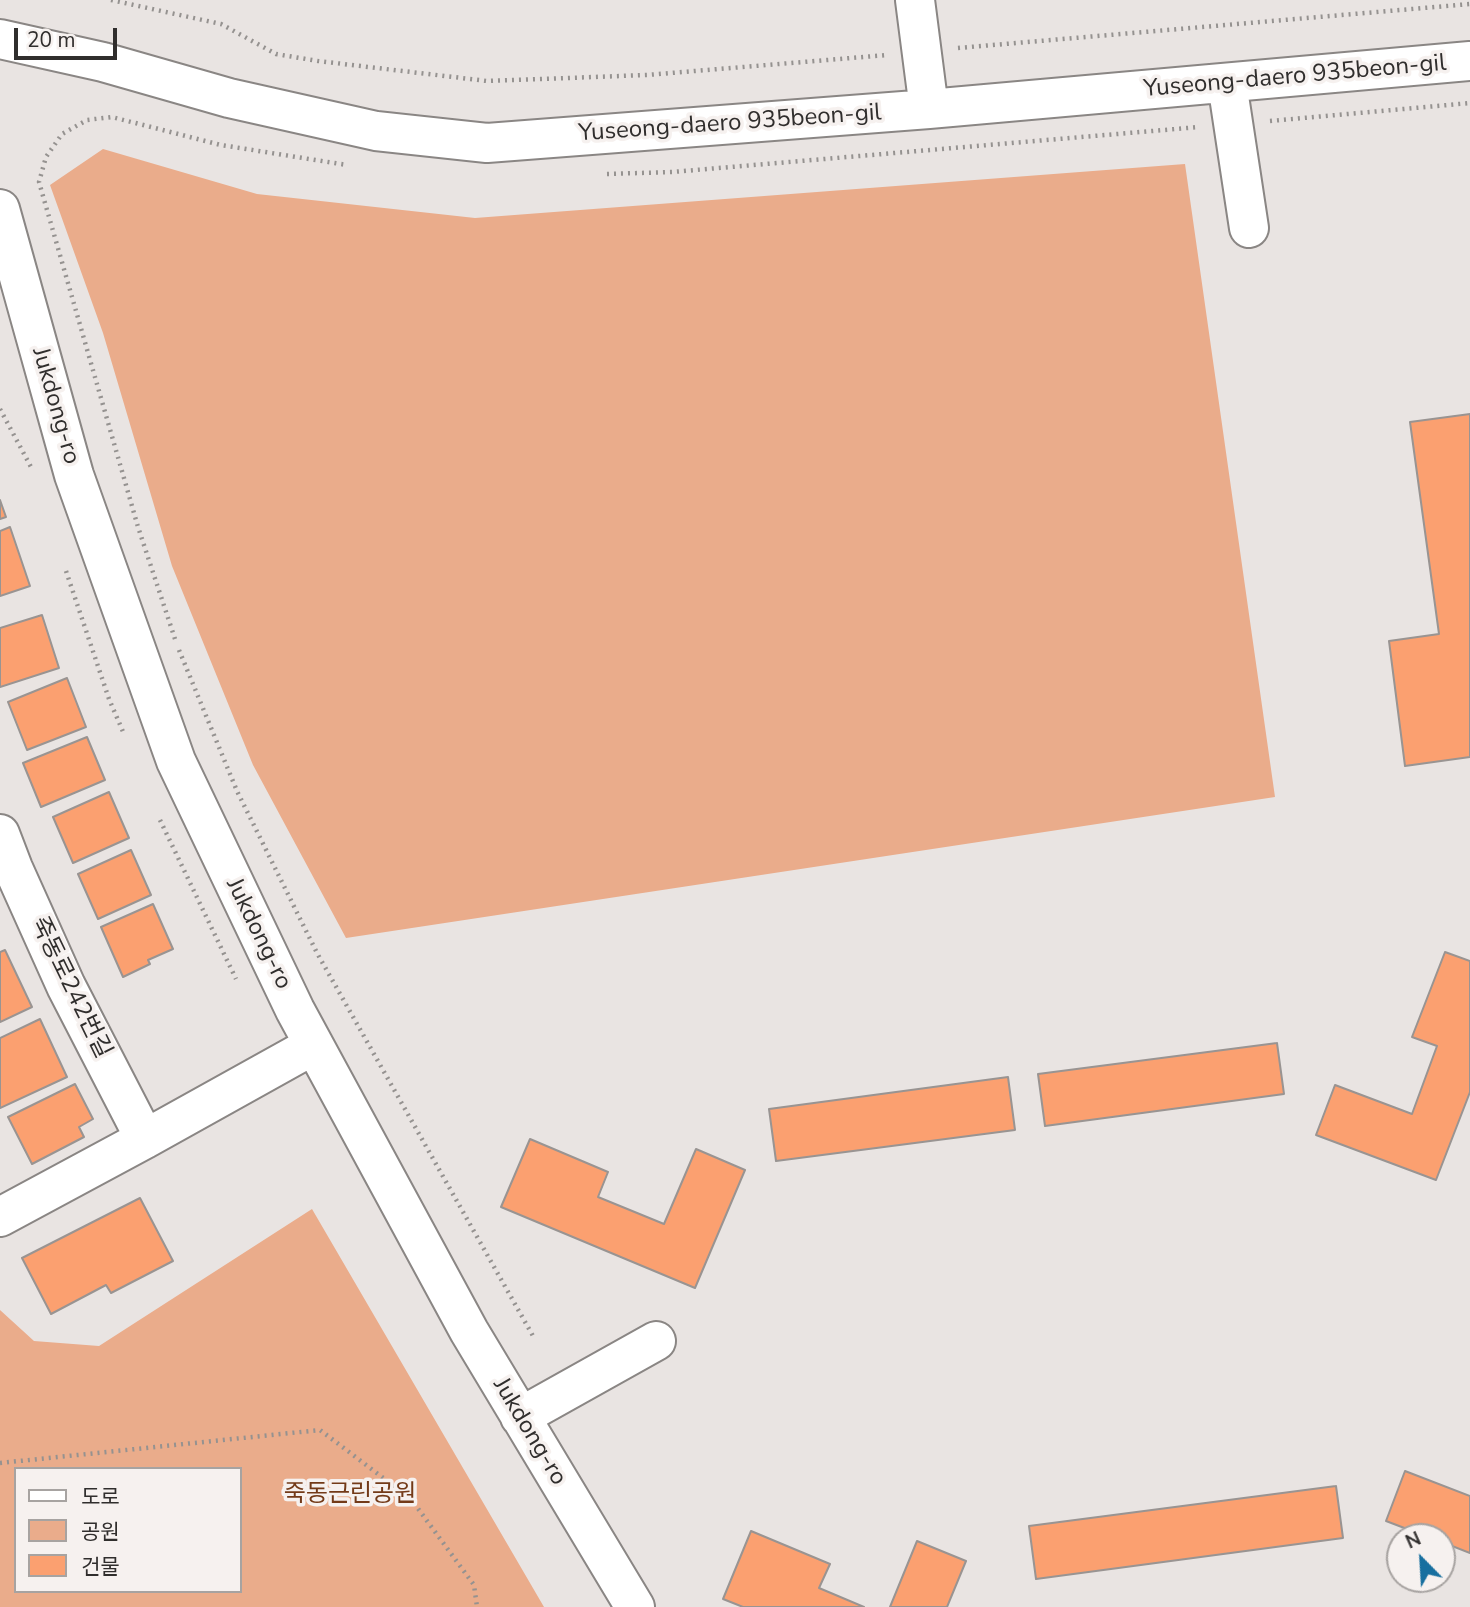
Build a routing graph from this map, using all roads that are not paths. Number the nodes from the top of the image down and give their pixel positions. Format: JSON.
{"nodes":[{"id":1,"x":915,"y":0,"type":"edge"},
{"id":2,"x":0,"y":39,"type":"edge"},
{"id":3,"x":1470,"y":61,"type":"edge"},
{"id":4,"x":1227,"y":83,"type":"junction"},
{"id":5,"x":929,"y":109,"type":"junction"},
{"id":6,"x":0,"y":209,"type":"edge"},
{"id":7,"x":1249,"y":228,"type":"dead end"},
{"id":8,"x":0,"y":834,"type":"edge"},
{"id":9,"x":314,"y":1045,"type":"junction"},
{"id":10,"x":145,"y":1139,"type":"junction"},
{"id":11,"x":0,"y":1217,"type":"edge"},
{"id":12,"x":656,"y":1341,"type":"dead end"},
{"id":13,"x":520,"y":1417,"type":"junction"},
{"id":14,"x":635,"y":1607,"type":"edge"}],
"edges":[{"from":1,"to":5,"type":"street"},
{"from":2,"to":5,"type":"street","name":"Yuseong-daero 935beon-gil"},
{"from":3,"to":4,"type":"street","name":"Yuseong-daero 935beon-gil"},
{"from":4,"to":5,"type":"street","name":"Yuseong-daero 935beon-gil"},
{"from":4,"to":7,"type":"street"},
{"from":6,"to":9,"type":"street","name":"Jukdong-ro"},
{"from":8,"to":10,"type":"street","name":"죽동로242번길"},
{"from":9,"to":10,"type":"street"},
{"from":9,"to":13,"type":"street","name":"Jukdong-ro"},
{"from":10,"to":11,"type":"street"},
{"from":12,"to":13,"type":"street"},
{"from":13,"to":14,"type":"street","name":"Jukdong-ro"}]}
